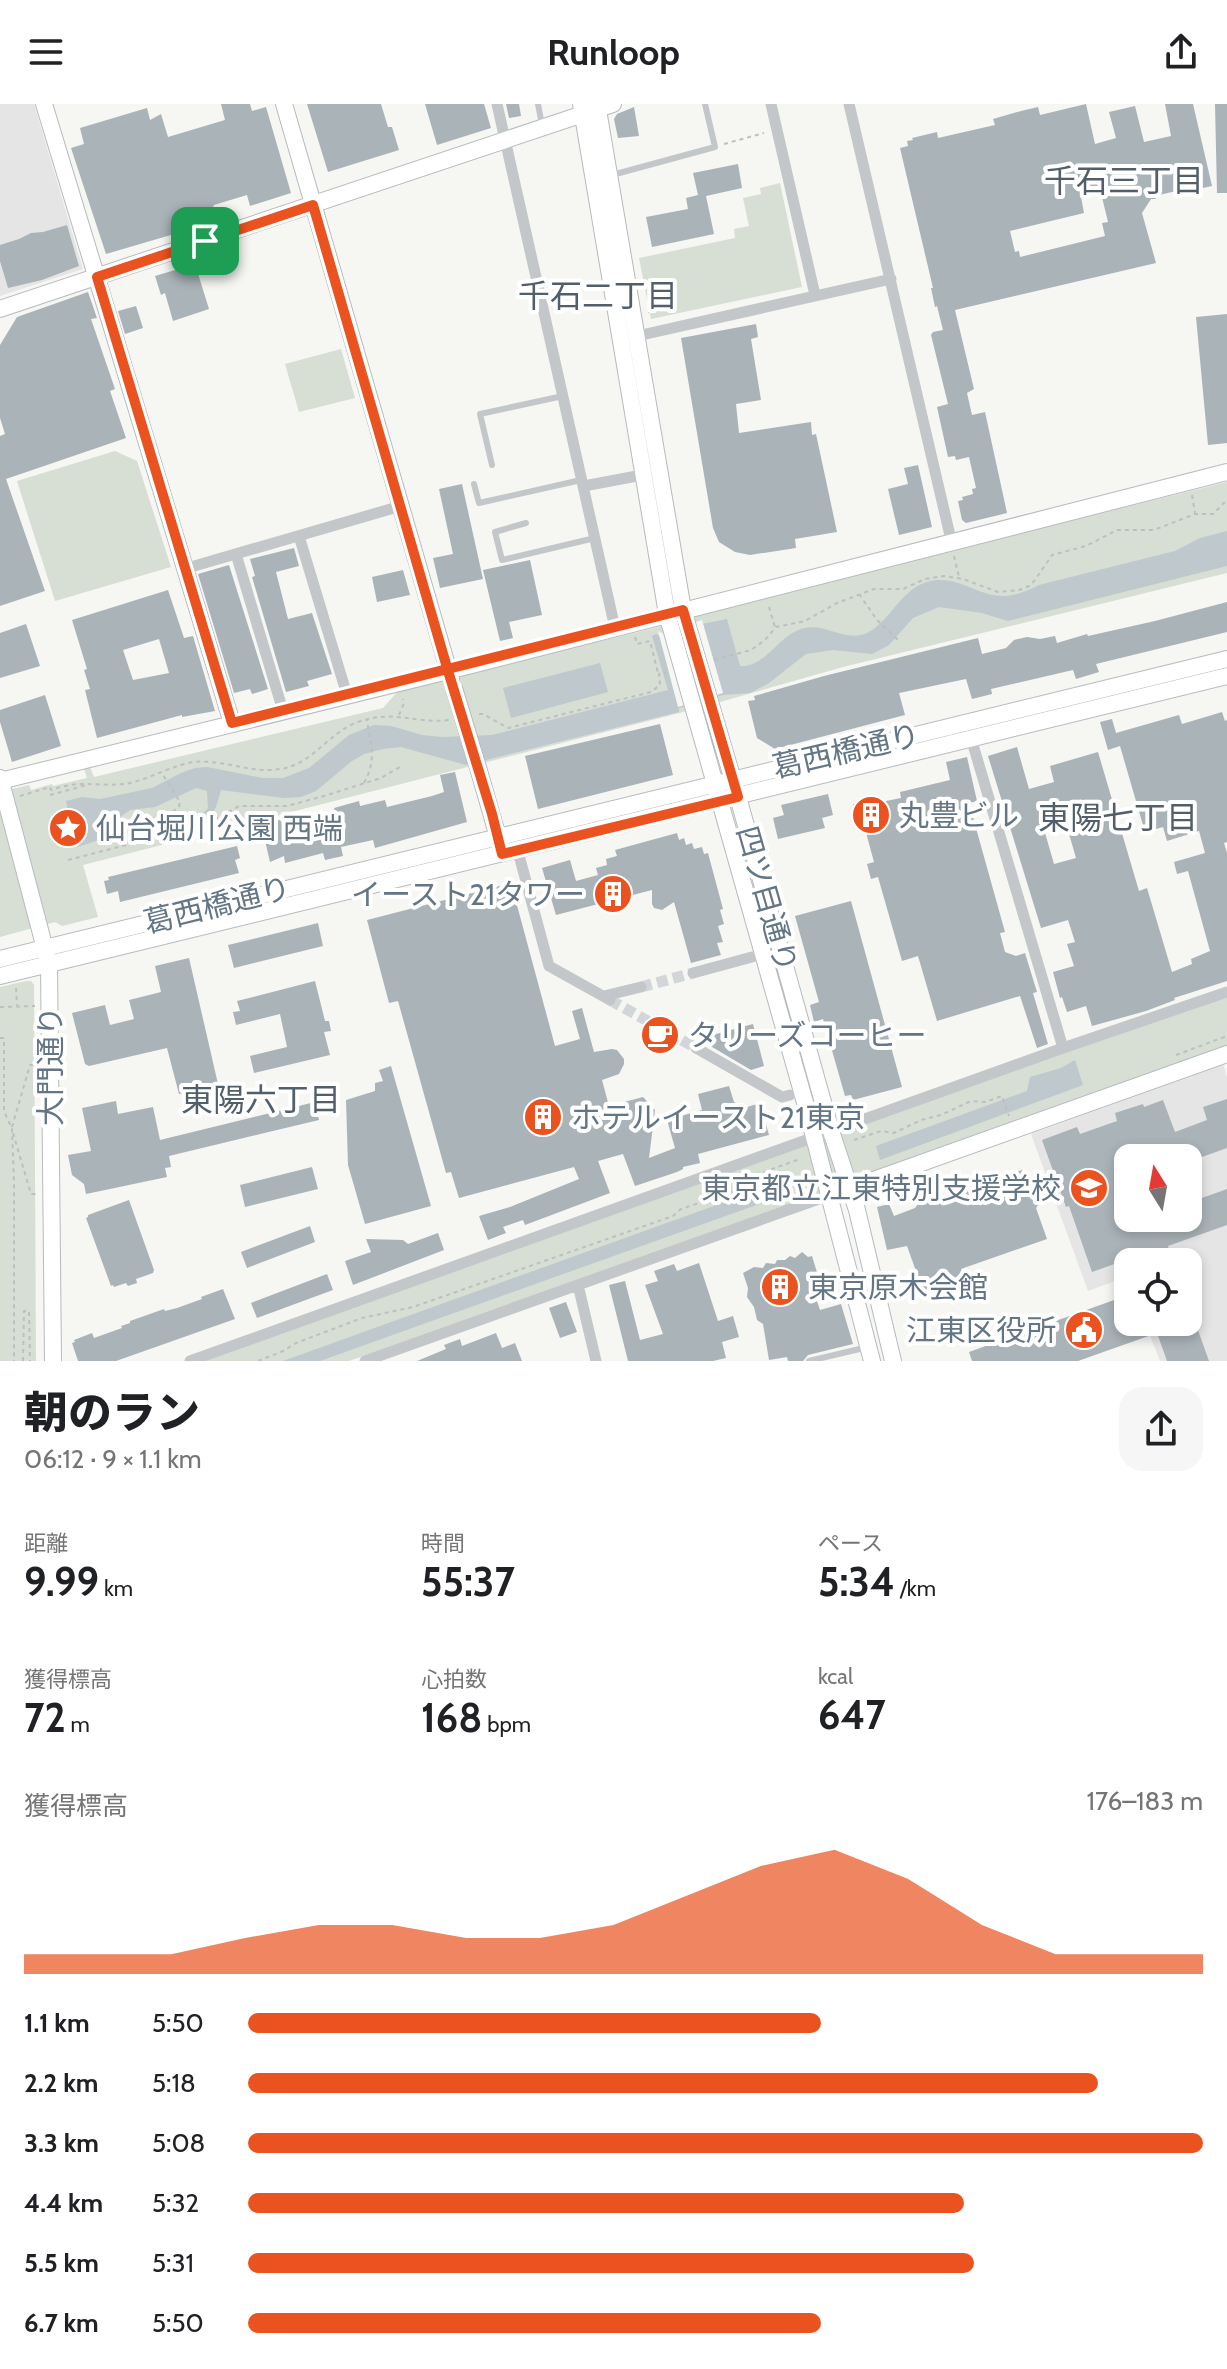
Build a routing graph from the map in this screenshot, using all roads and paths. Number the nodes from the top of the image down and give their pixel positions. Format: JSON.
{"nodes":[{"id":1,"x":44,"y":104,"type":"edge"},
{"id":2,"x":284,"y":104,"type":"edge"},
{"id":3,"x":497,"y":104,"type":"edge"},
{"id":4,"x":538,"y":104,"type":"edge"},
{"id":5,"x":705,"y":104,"type":"edge"},
{"id":6,"x":771,"y":104,"type":"edge"},
{"id":7,"x":849,"y":104,"type":"edge"},
{"id":8,"x":594,"y":107,"type":"edge"},
{"id":9,"x":543,"y":128,"type":"junction"},
{"id":10,"x":777,"y":130,"type":"junction"},
{"id":11,"x":507,"y":139,"type":"junction"},
{"id":12,"x":715,"y":147,"type":"junction"},
{"id":13,"x":609,"y":176,"type":"junction"},
{"id":14,"x":313,"y":205,"type":"junction"},
{"id":15,"x":97,"y":277,"type":"junction"},
{"id":16,"x":891,"y":279,"type":"junction"},
{"id":17,"x":654,"y":282,"type":"dead end"},
{"id":18,"x":639,"y":285,"type":"dead end"},
{"id":19,"x":815,"y":295,"type":"junction"},
{"id":20,"x":0,"y":309,"type":"edge"},
{"id":21,"x":658,"y":311,"type":"dead end"},
{"id":22,"x":643,"y":313,"type":"dead end"},
{"id":23,"x":637,"y":336,"type":"junction"},
{"id":24,"x":563,"y":396,"type":"junction"},
{"id":25,"x":492,"y":465,"type":"dead end"},
{"id":26,"x":1227,"y":472,"type":"edge"},
{"id":27,"x":642,"y":475,"type":"junction"},
{"id":28,"x":1189,"y":481,"type":"junction"},
{"id":29,"x":583,"y":483,"type":"junction"},
{"id":30,"x":474,"y":484,"type":"dead end"},
{"id":31,"x":1227,"y":500,"type":"edge"},
{"id":32,"x":401,"y":506,"type":"junction"},
{"id":33,"x":1195,"y":514,"type":"junction"},
{"id":34,"x":526,"y":523,"type":"dead end"},
{"id":35,"x":299,"y":536,"type":"junction"},
{"id":36,"x":595,"y":538,"type":"junction"},
{"id":37,"x":953,"y":549,"type":"junction"},
{"id":38,"x":236,"y":554,"type":"junction"},
{"id":39,"x":184,"y":569,"type":"junction"},
{"id":40,"x":959,"y":579,"type":"junction"},
{"id":41,"x":764,"y":590,"type":"junction"},
{"id":42,"x":858,"y":593,"type":"junction"},
{"id":43,"x":676,"y":617,"type":"junction"},
{"id":44,"x":624,"y":626,"type":"junction"},
{"id":45,"x":775,"y":628,"type":"junction"},
{"id":46,"x":898,"y":640,"type":"dead end"},
{"id":47,"x":738,"y":654,"type":"dead end"},
{"id":48,"x":1227,"y":659,"type":"edge"},
{"id":49,"x":448,"y":671,"type":"junction"},
{"id":50,"x":1227,"y":676,"type":"edge"},
{"id":51,"x":347,"y":695,"type":"junction"},
{"id":52,"x":283,"y":711,"type":"junction"},
{"id":53,"x":470,"y":716,"type":"dead end"},
{"id":54,"x":458,"y":719,"type":"dead end"},
{"id":55,"x":367,"y":721,"type":"junction"},
{"id":56,"x":232,"y":723,"type":"junction"},
{"id":57,"x":971,"y":738,"type":"junction"},
{"id":58,"x":400,"y":767,"type":"dead end"},
{"id":59,"x":162,"y":772,"type":"junction"},
{"id":60,"x":733,"y":778,"type":"junction"},
{"id":61,"x":0,"y":780,"type":"edge"},
{"id":62,"x":714,"y":782,"type":"junction"},
{"id":63,"x":364,"y":784,"type":"junction"},
{"id":64,"x":88,"y":785,"type":"junction"},
{"id":65,"x":50,"y":795,"type":"dead end"},
{"id":66,"x":19,"y":796,"type":"dead end"},
{"id":67,"x":738,"y":797,"type":"junction"},
{"id":68,"x":719,"y":801,"type":"junction"},
{"id":69,"x":143,"y":818,"type":"dead end"},
{"id":70,"x":163,"y":819,"type":"junction"},
{"id":71,"x":167,"y":835,"type":"junction"},
{"id":72,"x":497,"y":836,"type":"junction"},
{"id":73,"x":502,"y":854,"type":"junction"},
{"id":74,"x":520,"y":859,"type":"dead end"},
{"id":75,"x":68,"y":860,"type":"dead end"},
{"id":76,"x":47,"y":956,"type":"junction"},
{"id":77,"x":752,"y":957,"type":"dead end"},
{"id":78,"x":0,"y":959,"type":"edge"},
{"id":79,"x":693,"y":973,"type":"tunnel mouth"},
{"id":80,"x":8,"y":978,"type":"edge"},
{"id":81,"x":641,"y":987,"type":"tunnel mouth"},
{"id":82,"x":1227,"y":992,"type":"edge"},
{"id":83,"x":17,"y":1006,"type":"junction"},
{"id":84,"x":37,"y":1006,"type":"dead end"},
{"id":85,"x":0,"y":1007,"type":"edge"},
{"id":86,"x":0,"y":1038,"type":"edge"},
{"id":87,"x":696,"y":1048,"type":"tunnel mouth"},
{"id":88,"x":1063,"y":1048,"type":"junction"},
{"id":89,"x":1227,"y":1054,"type":"edge"},
{"id":90,"x":37,"y":1065,"type":"dead end"},
{"id":91,"x":790,"y":1095,"type":"dead end"},
{"id":92,"x":1009,"y":1117,"type":"dead end"},
{"id":93,"x":12,"y":1129,"type":"junction"},
{"id":94,"x":832,"y":1134,"type":"junction"},
{"id":95,"x":815,"y":1140,"type":"junction"},
{"id":96,"x":854,"y":1140,"type":"dead end"},
{"id":97,"x":800,"y":1159,"type":"dead end"},
{"id":98,"x":849,"y":1186,"type":"junction"},
{"id":99,"x":829,"y":1192,"type":"junction"},
{"id":100,"x":37,"y":1194,"type":"dead end"},
{"id":101,"x":578,"y":1285,"type":"junction"},
{"id":102,"x":870,"y":1354,"type":"edge"},
{"id":103,"x":369,"y":1360,"type":"edge"},
{"id":104,"x":14,"y":1361,"type":"edge"},
{"id":105,"x":23,"y":1361,"type":"edge"},
{"id":106,"x":30,"y":1361,"type":"edge"},
{"id":107,"x":53,"y":1361,"type":"edge"},
{"id":108,"x":190,"y":1361,"type":"edge"},
{"id":109,"x":258,"y":1361,"type":"edge"},
{"id":110,"x":596,"y":1361,"type":"edge"},
{"id":111,"x":809,"y":1361,"type":"edge"},
{"id":112,"x":893,"y":1361,"type":"edge"}],
"edges":[{"from":1,"to":15,"type":"main road"},
{"from":2,"to":14,"type":"main road"},
{"from":3,"to":11,"type":"street"},
{"from":4,"to":9,"type":"lane"},
{"from":5,"to":12,"type":"lane"},
{"from":6,"to":10,"type":"street"},
{"from":7,"to":16,"type":"street"},
{"from":8,"to":9,"type":"main road"},
{"from":8,"to":13,"type":"main road","name":"四ツ目通り"},
{"from":8,"to":27,"type":"main road","name":"四ツ目通り"},
{"from":9,"to":11,"type":"main road"},
{"from":10,"to":12,"type":"path"},
{"from":10,"to":19,"type":"street"},
{"from":11,"to":14,"type":"main road"},
{"from":11,"to":24,"type":"street"},
{"from":12,"to":13,"type":"lane"},
{"from":13,"to":23,"type":"main road","name":"四ツ目通り"},
{"from":14,"to":15,"type":"main road"},
{"from":14,"to":32,"type":"main road"},
{"from":15,"to":20,"type":"main road"},
{"from":15,"to":39,"type":"main road"},
{"from":16,"to":19,"type":"street"},
{"from":16,"to":37,"type":"street"},
{"from":17,"to":18,"type":"path"},
{"from":19,"to":23,"type":"street"},
{"from":21,"to":22,"type":"path"},
{"from":23,"to":43,"type":"main road","name":"四ツ目通り"},
{"from":24,"to":25,"type":"lane"},
{"from":24,"to":29,"type":"street"},
{"from":26,"to":28,"type":"main road"},
{"from":27,"to":29,"type":"street"},
{"from":27,"to":43,"type":"main road","name":"四ツ目通り"},
{"from":28,"to":33,"type":"path"},
{"from":28,"to":37,"type":"main road"},
{"from":29,"to":30,"type":"lane"},
{"from":29,"to":36,"type":"street"},
{"from":31,"to":33,"type":"path"},
{"from":32,"to":35,"type":"street"},
{"from":32,"to":49,"type":"main road"},
{"from":33,"to":40,"type":"path"},
{"from":34,"to":36,"type":"lane"},
{"from":35,"to":38,"type":"street"},
{"from":35,"to":51,"type":"street"},
{"from":36,"to":44,"type":"street"},
{"from":37,"to":40,"type":"path"},
{"from":37,"to":41,"type":"main road"},
{"from":38,"to":39,"type":"street"},
{"from":38,"to":52,"type":"street"},
{"from":39,"to":56,"type":"main road"},
{"from":40,"to":42,"type":"path"},
{"from":41,"to":43,"type":"main road"},
{"from":41,"to":45,"type":"path"},
{"from":42,"to":45,"type":"path"},
{"from":42,"to":46,"type":"path"},
{"from":43,"to":44,"type":"main road"},
{"from":43,"to":60,"type":"main road","name":"四ツ目通り"},
{"from":43,"to":62,"type":"main road","name":"四ツ目通り"},
{"from":44,"to":49,"type":"main road"},
{"from":44,"to":53,"type":"path"},
{"from":45,"to":47,"type":"path"},
{"from":48,"to":60,"type":"main road","name":"葛西橋通り"},
{"from":49,"to":51,"type":"main road"},
{"from":49,"to":72,"type":"main road","bridge":true},
{"from":50,"to":57,"type":"main road","name":"葛西橋通り"},
{"from":51,"to":52,"type":"main road"},
{"from":52,"to":56,"type":"main road"},
{"from":54,"to":55,"type":"path"},
{"from":55,"to":59,"type":"path"},
{"from":55,"to":63,"type":"path"},
{"from":56,"to":61,"type":"main road"},
{"from":57,"to":67,"type":"main road","name":"葛西橋通り"},
{"from":57,"to":88,"type":"street"},
{"from":58,"to":63,"type":"path"},
{"from":59,"to":64,"type":"path"},
{"from":59,"to":70,"type":"path"},
{"from":60,"to":62,"type":"main road","name":"葛西橋通り"},
{"from":60,"to":67,"type":"main road","name":"四ツ目通り"},
{"from":61,"to":76,"type":"main road","name":"大門通り"},
{"from":62,"to":68,"type":"main road","name":"四ツ目通り"},
{"from":62,"to":72,"type":"main road","name":"葛西橋通り"},
{"from":63,"to":71,"type":"path"},
{"from":64,"to":65,"type":"path"},
{"from":64,"to":66,"type":"path"},
{"from":67,"to":68,"type":"main road","name":"葛西橋通り"},
{"from":67,"to":94,"type":"main road","name":"四ツ目通り"},
{"from":68,"to":73,"type":"main road","name":"葛西橋通り"},
{"from":68,"to":95,"type":"main road","name":"四ツ目通り"},
{"from":69,"to":70,"type":"path"},
{"from":70,"to":71,"type":"path"},
{"from":71,"to":75,"type":"path"},
{"from":72,"to":73,"type":"main road"},
{"from":72,"to":76,"type":"main road","name":"葛西橋通り"},
{"from":73,"to":76,"type":"main road","name":"葛西橋通り"},
{"from":74,"to":81,"type":"street"},
{"from":76,"to":78,"type":"main road","name":"葛西橋通り"},
{"from":76,"to":80,"type":"main road","name":"葛西橋通り"},
{"from":76,"to":107,"type":"main road","name":"大門通り"},
{"from":77,"to":79,"type":"street"},
{"from":80,"to":83,"type":"path"},
{"from":82,"to":88,"type":"street"},
{"from":83,"to":84,"type":"path"},
{"from":83,"to":85,"type":"path"},
{"from":86,"to":93,"type":"path"},
{"from":87,"to":91,"type":"street"},
{"from":88,"to":94,"type":"street"},
{"from":89,"to":98,"type":"main road"},
{"from":90,"to":93,"type":"path"},
{"from":92,"to":96,"type":"path"},
{"from":93,"to":100,"type":"path"},
{"from":93,"to":104,"type":"path"},
{"from":94,"to":95,"type":"street"},
{"from":94,"to":98,"type":"main road","name":"四ツ目通り"},
{"from":95,"to":99,"type":"main road","name":"四ツ目通り"},
{"from":95,"to":108,"type":"street"},
{"from":97,"to":109,"type":"path"},
{"from":98,"to":99,"type":"main road"},
{"from":98,"to":112,"type":"main road","name":"四ツ目通り"},
{"from":99,"to":101,"type":"street"},
{"from":99,"to":102,"type":"main road","name":"四ツ目通り"},
{"from":101,"to":103,"type":"street"},
{"from":101,"to":110,"type":"street"},
{"from":102,"to":111,"type":"lane"},
{"from":105,"to":106,"type":"path"}]}
